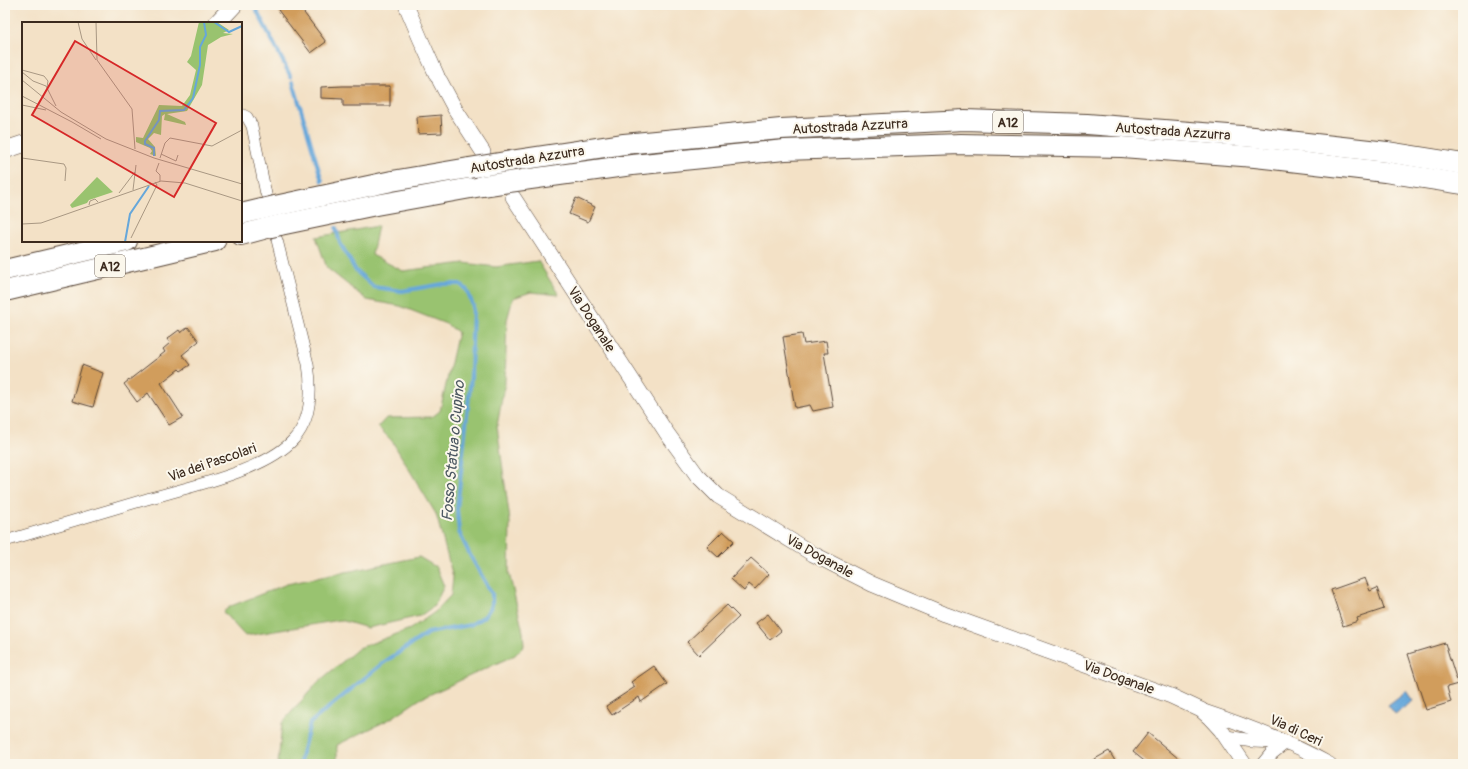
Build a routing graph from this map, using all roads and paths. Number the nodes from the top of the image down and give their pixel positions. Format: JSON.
{"nodes":[{"id":1,"x":233,"y":6,"type":"edge"},
{"id":2,"x":409,"y":8,"type":"edge"},
{"id":3,"x":218,"y":22,"type":"edge"},
{"id":4,"x":242,"y":114,"type":"edge"},
{"id":5,"x":22,"y":144,"type":"edge"},
{"id":6,"x":5,"y":150,"type":"edge"},
{"id":7,"x":483,"y":152,"type":"dead end"},
{"id":8,"x":1463,"y":164,"type":"edge"},
{"id":9,"x":1463,"y":184,"type":"edge"},
{"id":10,"x":518,"y":188,"type":"junction"},
{"id":11,"x":273,"y":203,"type":"junction"},
{"id":12,"x":242,"y":214,"type":"edge"},
{"id":13,"x":280,"y":229,"type":"junction"},
{"id":14,"x":242,"y":235,"type":"edge"},
{"id":15,"x":123,"y":242,"type":"edge"},
{"id":16,"x":211,"y":242,"type":"edge"},
{"id":17,"x":5,"y":270,"type":"edge"},
{"id":18,"x":5,"y":291,"type":"edge"},
{"id":19,"x":5,"y":541,"type":"edge"},
{"id":20,"x":1202,"y":710,"type":"junction"},
{"id":21,"x":1248,"y":725,"type":"junction"},
{"id":22,"x":1226,"y":737,"type":"junction"},
{"id":23,"x":1286,"y":742,"type":"junction"},
{"id":24,"x":1244,"y":764,"type":"edge"},
{"id":25,"x":1263,"y":764,"type":"edge"},
{"id":26,"x":1330,"y":764,"type":"edge"}],
"edges":[{"from":1,"to":3,"type":"main road"},
{"from":2,"to":7,"type":"main road"},
{"from":4,"to":11,"type":"street"},
{"from":5,"to":6,"type":"main road"},
{"from":8,"to":11,"type":"highway","name":"Autostrada Azzurra","number":"A12","bridge":true},
{"from":9,"to":10,"type":"highway","name":"Autostrada Azzurra","number":"A12"},
{"from":10,"to":13,"type":"highway","name":"Autostrada Azzurra","number":"A12","bridge":true},
{"from":10,"to":20,"type":"main road","name":"Via Doganale"},
{"from":11,"to":12,"type":"highway","name":"Autostrada Azzurra","number":"A12"},
{"from":13,"to":14,"type":"highway","name":"Autostrada Azzurra","number":"A12"},
{"from":13,"to":19,"type":"street","name":"Via dei Pascolari"},
{"from":15,"to":17,"type":"highway","number":"A12"},
{"from":16,"to":18,"type":"highway","number":"A12"},
{"from":20,"to":21,"type":"street","name":"Via di Ceri"},
{"from":20,"to":22,"type":"main road","name":"Via Doganale"},
{"from":21,"to":22,"type":"street"},
{"from":21,"to":23,"type":"street","name":"Via di Ceri"},
{"from":22,"to":23,"type":"street"},
{"from":22,"to":24,"type":"main road","name":"Via Doganale"},
{"from":23,"to":25,"type":"street"},
{"from":23,"to":26,"type":"street","name":"Via di Ceri"}]}
